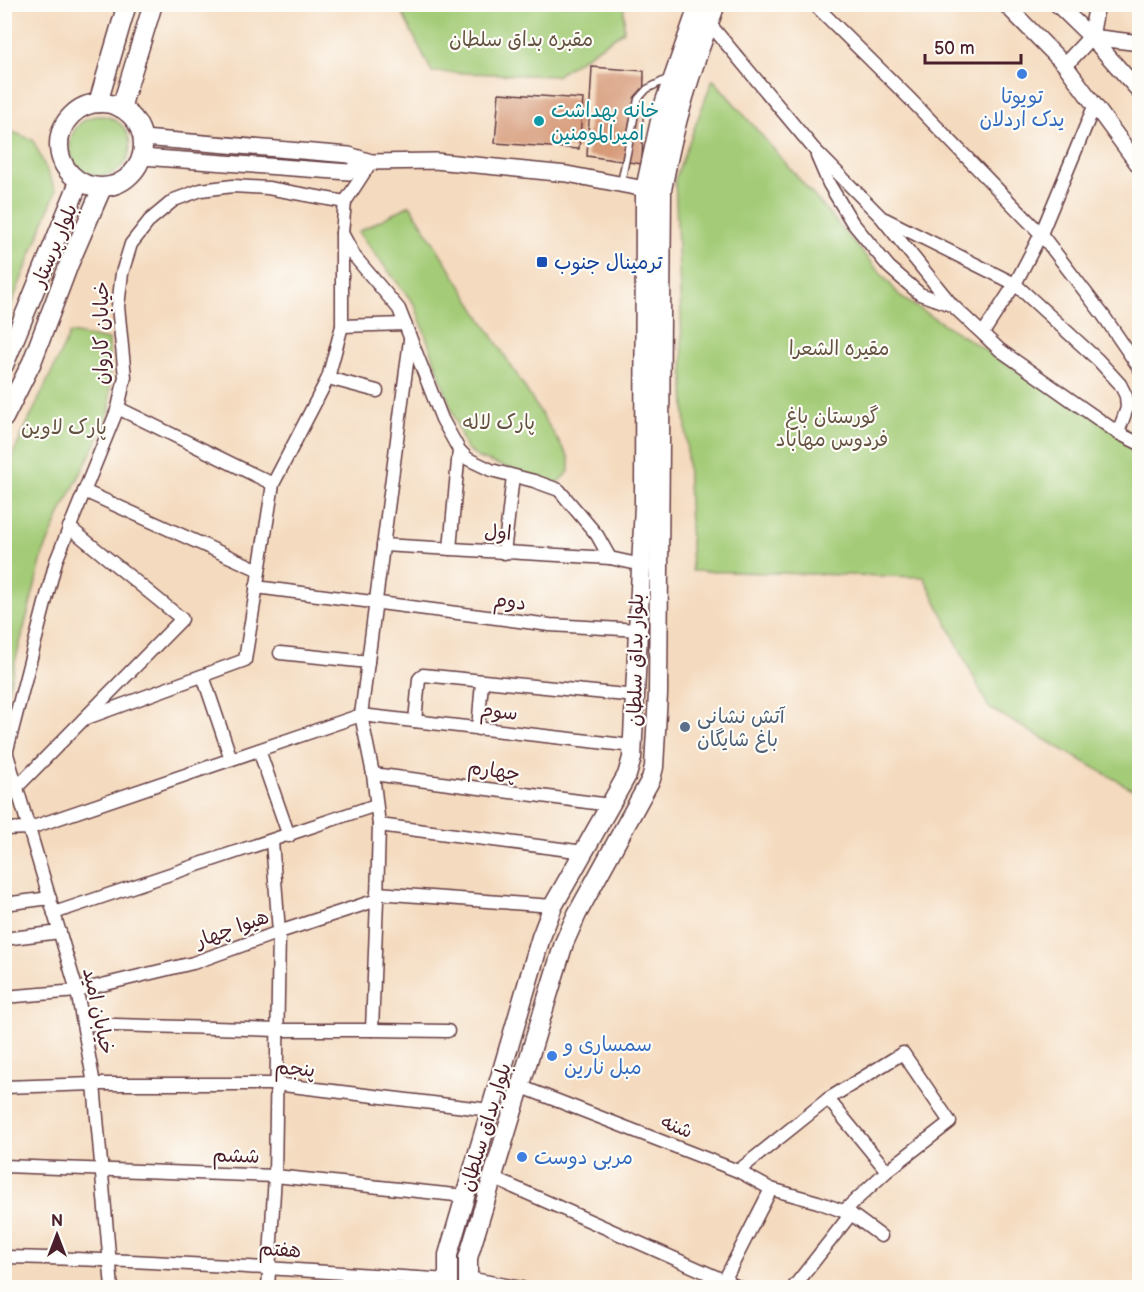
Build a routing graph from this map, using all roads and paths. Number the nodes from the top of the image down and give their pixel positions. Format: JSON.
{"nodes":[{"id":1,"x":127,"y":4,"type":"edge"},
{"id":2,"x":153,"y":4,"type":"edge"},
{"id":3,"x":699,"y":4,"type":"edge"},
{"id":4,"x":716,"y":4,"type":"edge"},
{"id":5,"x":814,"y":4,"type":"edge"},
{"id":6,"x":1005,"y":4,"type":"edge"},
{"id":7,"x":1058,"y":4,"type":"edge"},
{"id":8,"x":1097,"y":4,"type":"edge"},
{"id":9,"x":709,"y":23,"type":"junction"},
{"id":10,"x":1090,"y":37,"type":"junction"},
{"id":11,"x":1140,"y":43,"type":"edge"},
{"id":12,"x":1065,"y":65,"type":"junction"},
{"id":13,"x":673,"y":76,"type":"junction"},
{"id":14,"x":1140,"y":92,"type":"edge"},
{"id":15,"x":98,"y":103,"type":"junction"},
{"id":16,"x":1095,"y":104,"type":"junction"},
{"id":17,"x":121,"y":108,"type":"junction"},
{"id":18,"x":143,"y":138,"type":"junction"},
{"id":19,"x":814,"y":149,"type":"junction"},
{"id":20,"x":349,"y":154,"type":"junction"},
{"id":21,"x":142,"y":157,"type":"junction"},
{"id":22,"x":371,"y":162,"type":"junction"},
{"id":23,"x":1140,"y":167,"type":"edge"},
{"id":24,"x":349,"y":172,"type":"junction"},
{"id":25,"x":79,"y":182,"type":"junction"},
{"id":26,"x":621,"y":184,"type":"junction"},
{"id":27,"x":102,"y":188,"type":"junction"},
{"id":28,"x":645,"y":189,"type":"junction"},
{"id":29,"x":345,"y":202,"type":"junction"},
{"id":30,"x":881,"y":217,"type":"junction"},
{"id":31,"x":342,"y":233,"type":"junction"},
{"id":32,"x":1041,"y":234,"type":"junction"},
{"id":33,"x":1015,"y":284,"type":"junction"},
{"id":34,"x":952,"y":305,"type":"junction"},
{"id":35,"x":405,"y":324,"type":"junction"},
{"id":36,"x":342,"y":326,"type":"junction"},
{"id":37,"x":983,"y":333,"type":"junction"},
{"id":38,"x":410,"y":340,"type":"junction"},
{"id":39,"x":4,"y":365,"type":"edge"},
{"id":40,"x":1140,"y":369,"type":"edge"},
{"id":41,"x":328,"y":378,"type":"junction"},
{"id":42,"x":377,"y":391,"type":"dead end"},
{"id":43,"x":118,"y":408,"type":"junction"},
{"id":44,"x":4,"y":418,"type":"edge"},
{"id":45,"x":1118,"y":433,"type":"junction"},
{"id":46,"x":1140,"y":444,"type":"edge"},
{"id":47,"x":459,"y":450,"type":"junction"},
{"id":48,"x":513,"y":476,"type":"junction"},
{"id":49,"x":273,"y":484,"type":"junction"},
{"id":50,"x":84,"y":491,"type":"junction"},
{"id":51,"x":69,"y":527,"type":"junction"},
{"id":52,"x":383,"y":545,"type":"junction"},
{"id":53,"x":450,"y":549,"type":"junction"},
{"id":54,"x":504,"y":553,"type":"junction"},
{"id":55,"x":610,"y":558,"type":"junction"},
{"id":56,"x":642,"y":565,"type":"junction"},
{"id":57,"x":259,"y":570,"type":"junction"},
{"id":58,"x":256,"y":587,"type":"junction"},
{"id":59,"x":375,"y":604,"type":"junction"},
{"id":60,"x":640,"y":630,"type":"junction"},
{"id":61,"x":280,"y":653,"type":"dead end"},
{"id":62,"x":368,"y":662,"type":"junction"},
{"id":63,"x":203,"y":676,"type":"junction"},
{"id":64,"x":658,"y":681,"type":"junction"},
{"id":65,"x":482,"y":682,"type":"junction"},
{"id":66,"x":636,"y":696,"type":"junction"},
{"id":67,"x":658,"y":711,"type":"junction"},
{"id":68,"x":361,"y":715,"type":"junction"},
{"id":69,"x":84,"y":720,"type":"junction"},
{"id":70,"x":415,"y":721,"type":"junction"},
{"id":71,"x":478,"y":729,"type":"junction"},
{"id":72,"x":633,"y":746,"type":"junction"},
{"id":73,"x":6,"y":747,"type":"edge"},
{"id":74,"x":259,"y":750,"type":"junction"},
{"id":75,"x":231,"y":759,"type":"junction"},
{"id":76,"x":373,"y":774,"type":"junction"},
{"id":77,"x":18,"y":786,"type":"junction"},
{"id":78,"x":376,"y":805,"type":"junction"},
{"id":79,"x":610,"y":805,"type":"junction"},
{"id":80,"x":379,"y":825,"type":"junction"},
{"id":81,"x":30,"y":828,"type":"junction"},
{"id":82,"x":4,"y":829,"type":"edge"},
{"id":83,"x":289,"y":836,"type":"junction"},
{"id":84,"x":272,"y":841,"type":"junction"},
{"id":85,"x":584,"y":852,"type":"junction"},
{"id":86,"x":377,"y":897,"type":"junction"},
{"id":87,"x":50,"y":898,"type":"junction"},
{"id":88,"x":4,"y":904,"type":"edge"},
{"id":89,"x":554,"y":906,"type":"junction"},
{"id":90,"x":54,"y":913,"type":"junction"},
{"id":91,"x":60,"y":932,"type":"junction"},
{"id":92,"x":279,"y":932,"type":"junction"},
{"id":93,"x":4,"y":939,"type":"edge"},
{"id":94,"x":77,"y":991,"type":"junction"},
{"id":95,"x":4,"y":997,"type":"edge"},
{"id":96,"x":83,"y":1024,"type":"junction"},
{"id":97,"x":277,"y":1030,"type":"junction"},
{"id":98,"x":372,"y":1030,"type":"junction"},
{"id":99,"x":448,"y":1031,"type":"dead end"},
{"id":100,"x":94,"y":1084,"type":"junction"},
{"id":101,"x":275,"y":1084,"type":"junction"},
{"id":102,"x":522,"y":1087,"type":"junction"},
{"id":103,"x":4,"y":1088,"type":"edge"},
{"id":104,"x":828,"y":1099,"type":"junction"},
{"id":105,"x":490,"y":1110,"type":"junction"},
{"id":106,"x":4,"y":1166,"type":"edge"},
{"id":107,"x":103,"y":1170,"type":"junction"},
{"id":108,"x":887,"y":1170,"type":"junction"},
{"id":109,"x":738,"y":1171,"type":"junction"},
{"id":110,"x":275,"y":1176,"type":"junction"},
{"id":111,"x":493,"y":1178,"type":"junction"},
{"id":112,"x":771,"y":1189,"type":"junction"},
{"id":113,"x":465,"y":1196,"type":"junction"},
{"id":114,"x":847,"y":1213,"type":"junction"},
{"id":115,"x":880,"y":1236,"type":"dead end"},
{"id":116,"x":4,"y":1257,"type":"edge"},
{"id":117,"x":110,"y":1259,"type":"junction"},
{"id":118,"x":268,"y":1268,"type":"junction"},
{"id":119,"x":468,"y":1283,"type":"edge"},
{"id":120,"x":448,"y":1284,"type":"edge"},
{"id":121,"x":723,"y":1284,"type":"edge"},
{"id":122,"x":111,"y":1287,"type":"edge"},
{"id":123,"x":268,"y":1287,"type":"edge"},
{"id":124,"x":522,"y":1287,"type":"edge"},
{"id":125,"x":741,"y":1287,"type":"edge"},
{"id":126,"x":793,"y":1287,"type":"edge"}],
"edges":[{"from":1,"to":15,"type":"main road"},
{"from":2,"to":17,"type":"main road"},
{"from":3,"to":13,"type":"main road","name":"بلوار بداق سلطان"},
{"from":4,"to":9,"type":"main road","name":"بلوار بداق سلطان"},
{"from":5,"to":32,"type":"street"},
{"from":6,"to":12,"type":"street"},
{"from":7,"to":10,"type":"street"},
{"from":8,"to":10,"type":"street"},
{"from":9,"to":19,"type":"street"},
{"from":9,"to":64,"type":"main road","name":"بلوار بداق سلطان"},
{"from":10,"to":11,"type":"street"},
{"from":10,"to":12,"type":"street"},
{"from":10,"to":14,"type":"street"},
{"from":12,"to":16,"type":"street"},
{"from":13,"to":26,"type":"lane"},
{"from":13,"to":28,"type":"main road","name":"بلوار بداق سلطان"},
{"from":15,"to":17,"type":"main road"},
{"from":15,"to":25,"type":"main road"},
{"from":16,"to":23,"type":"street"},
{"from":16,"to":32,"type":"street"},
{"from":17,"to":18,"type":"main road"},
{"from":18,"to":20,"type":"street"},
{"from":18,"to":21,"type":"main road"},
{"from":19,"to":30,"type":"street"},
{"from":19,"to":34,"type":"street"},
{"from":20,"to":22,"type":"street"},
{"from":20,"to":24,"type":"street"},
{"from":21,"to":24,"type":"street"},
{"from":21,"to":27,"type":"main road"},
{"from":22,"to":24,"type":"street"},
{"from":22,"to":26,"type":"street"},
{"from":22,"to":29,"type":"street"},
{"from":25,"to":27,"type":"main road"},
{"from":25,"to":39,"type":"main road","name":"بلوار پرستار"},
{"from":26,"to":28,"type":"street"},
{"from":27,"to":44,"type":"main road","name":"بلوار پرستار"},
{"from":28,"to":56,"type":"main road","name":"بلوار بداق سلطان"},
{"from":29,"to":31,"type":"street"},
{"from":29,"to":43,"type":"street","name":"خیابان کاروان"},
{"from":30,"to":33,"type":"street"},
{"from":30,"to":34,"type":"street"},
{"from":31,"to":35,"type":"street"},
{"from":31,"to":36,"type":"street"},
{"from":32,"to":33,"type":"street"},
{"from":32,"to":40,"type":"street"},
{"from":33,"to":37,"type":"street"},
{"from":33,"to":45,"type":"street"},
{"from":34,"to":37,"type":"street"},
{"from":35,"to":36,"type":"street"},
{"from":35,"to":38,"type":"street"},
{"from":36,"to":41,"type":"street"},
{"from":37,"to":45,"type":"street"},
{"from":38,"to":47,"type":"street"},
{"from":38,"to":52,"type":"street"},
{"from":41,"to":42,"type":"street"},
{"from":41,"to":49,"type":"street"},
{"from":43,"to":49,"type":"street"},
{"from":43,"to":50,"type":"street","name":"خیابان کاروان"},
{"from":45,"to":46,"type":"street"},
{"from":47,"to":48,"type":"street"},
{"from":47,"to":53,"type":"street"},
{"from":48,"to":54,"type":"street"},
{"from":48,"to":55,"type":"street"},
{"from":49,"to":57,"type":"street"},
{"from":50,"to":51,"type":"street","name":"خیابان کاروان"},
{"from":50,"to":57,"type":"street"},
{"from":51,"to":69,"type":"street"},
{"from":51,"to":73,"type":"street","name":"خیابان کاروان"},
{"from":52,"to":53,"type":"street","name":"اول"},
{"from":52,"to":59,"type":"street"},
{"from":53,"to":54,"type":"street","name":"اول"},
{"from":54,"to":55,"type":"street","name":"اول"},
{"from":55,"to":56,"type":"street","name":"اول"},
{"from":56,"to":60,"type":"main road","name":"بلوار بداق سلطان"},
{"from":57,"to":58,"type":"street"},
{"from":58,"to":59,"type":"street","name":"دوم"},
{"from":58,"to":63,"type":"street"},
{"from":59,"to":60,"type":"street","name":"دوم"},
{"from":59,"to":62,"type":"street"},
{"from":60,"to":66,"type":"main road","name":"بلوار بداق سلطان"},
{"from":61,"to":62,"type":"street"},
{"from":62,"to":68,"type":"street"},
{"from":63,"to":69,"type":"street"},
{"from":63,"to":75,"type":"street"},
{"from":64,"to":66,"type":"main road"},
{"from":64,"to":67,"type":"main road","name":"بلوار بداق سلطان"},
{"from":65,"to":66,"type":"street"},
{"from":65,"to":70,"type":"street"},
{"from":65,"to":71,"type":"street"},
{"from":66,"to":67,"type":"main road"},
{"from":66,"to":72,"type":"main road","name":"بلوار بداق سلطان"},
{"from":67,"to":102,"type":"main road","name":"بلوار بداق سلطان"},
{"from":68,"to":70,"type":"street","name":"سوم"},
{"from":68,"to":74,"type":"street"},
{"from":68,"to":76,"type":"street"},
{"from":69,"to":77,"type":"street"},
{"from":70,"to":71,"type":"street","name":"سوم"},
{"from":71,"to":72,"type":"street","name":"سوم"},
{"from":72,"to":79,"type":"main road","name":"بلوار بداق سلطان"},
{"from":73,"to":77,"type":"street","name":"خیابان امید"},
{"from":74,"to":75,"type":"street"},
{"from":74,"to":83,"type":"street"},
{"from":75,"to":81,"type":"street"},
{"from":76,"to":78,"type":"street"},
{"from":76,"to":79,"type":"street","name":"چهارم"},
{"from":77,"to":81,"type":"street","name":"خیابان امید"},
{"from":78,"to":80,"type":"street"},
{"from":78,"to":83,"type":"street"},
{"from":79,"to":85,"type":"main road","name":"بلوار بداق سلطان"},
{"from":80,"to":85,"type":"street"},
{"from":80,"to":86,"type":"street"},
{"from":81,"to":82,"type":"street"},
{"from":81,"to":87,"type":"street","name":"خیابان امید"},
{"from":83,"to":84,"type":"street"},
{"from":84,"to":90,"type":"street"},
{"from":84,"to":92,"type":"street"},
{"from":85,"to":89,"type":"main road","name":"بلوار بداق سلطان"},
{"from":86,"to":89,"type":"street"},
{"from":86,"to":92,"type":"street","name":"هیوا چهار"},
{"from":86,"to":98,"type":"street"},
{"from":87,"to":88,"type":"street"},
{"from":87,"to":90,"type":"street","name":"خیابان امید"},
{"from":89,"to":105,"type":"main road","name":"بلوار بداق سلطان"},
{"from":90,"to":91,"type":"street","name":"خیابان امید"},
{"from":91,"to":93,"type":"street"},
{"from":91,"to":94,"type":"street","name":"خیابان امید"},
{"from":92,"to":94,"type":"street","name":"هیوا چهار"},
{"from":92,"to":97,"type":"street"},
{"from":94,"to":95,"type":"street","name":"هیوا چهار"},
{"from":94,"to":96,"type":"street","name":"خیابان امید"},
{"from":96,"to":97,"type":"street"},
{"from":96,"to":100,"type":"street","name":"خیابان امید"},
{"from":97,"to":98,"type":"street"},
{"from":97,"to":101,"type":"street"},
{"from":98,"to":99,"type":"street"},
{"from":100,"to":101,"type":"street","name":"پنجم"},
{"from":100,"to":103,"type":"street","name":"پنجم"},
{"from":100,"to":107,"type":"street","name":"خیابان امید"},
{"from":101,"to":105,"type":"street","name":"پنجم"},
{"from":101,"to":110,"type":"street"},
{"from":102,"to":109,"type":"street","name":"شنه"},
{"from":102,"to":111,"type":"main road","name":"بلوار بداق سلطان"},
{"from":104,"to":108,"type":"street"},
{"from":104,"to":108,"type":"street"},
{"from":104,"to":109,"type":"street"},
{"from":105,"to":113,"type":"main road","name":"بلوار بداق سلطان"},
{"from":106,"to":107,"type":"street","name":"ششم"},
{"from":107,"to":110,"type":"street","name":"ششم"},
{"from":107,"to":117,"type":"street","name":"خیابان امید"},
{"from":108,"to":114,"type":"street"},
{"from":109,"to":112,"type":"street","name":"شنه"},
{"from":110,"to":113,"type":"street","name":"ششم"},
{"from":110,"to":118,"type":"street"},
{"from":111,"to":119,"type":"main road","name":"بلوار بداق سلطان"},
{"from":111,"to":121,"type":"street"},
{"from":112,"to":114,"type":"street","name":"شنه"},
{"from":112,"to":121,"type":"street"},
{"from":113,"to":120,"type":"main road","name":"بلوار بداق سلطان"},
{"from":114,"to":115,"type":"street","name":"شنه"},
{"from":114,"to":126,"type":"street"},
{"from":116,"to":117,"type":"street","name":"هفتم"},
{"from":117,"to":118,"type":"street","name":"هفتم"},
{"from":117,"to":122,"type":"street","name":"خیابان امید"},
{"from":118,"to":120,"type":"street","name":"هفتم"},
{"from":118,"to":123,"type":"street"},
{"from":119,"to":124,"type":"street"},
{"from":121,"to":125,"type":"street"}]}
